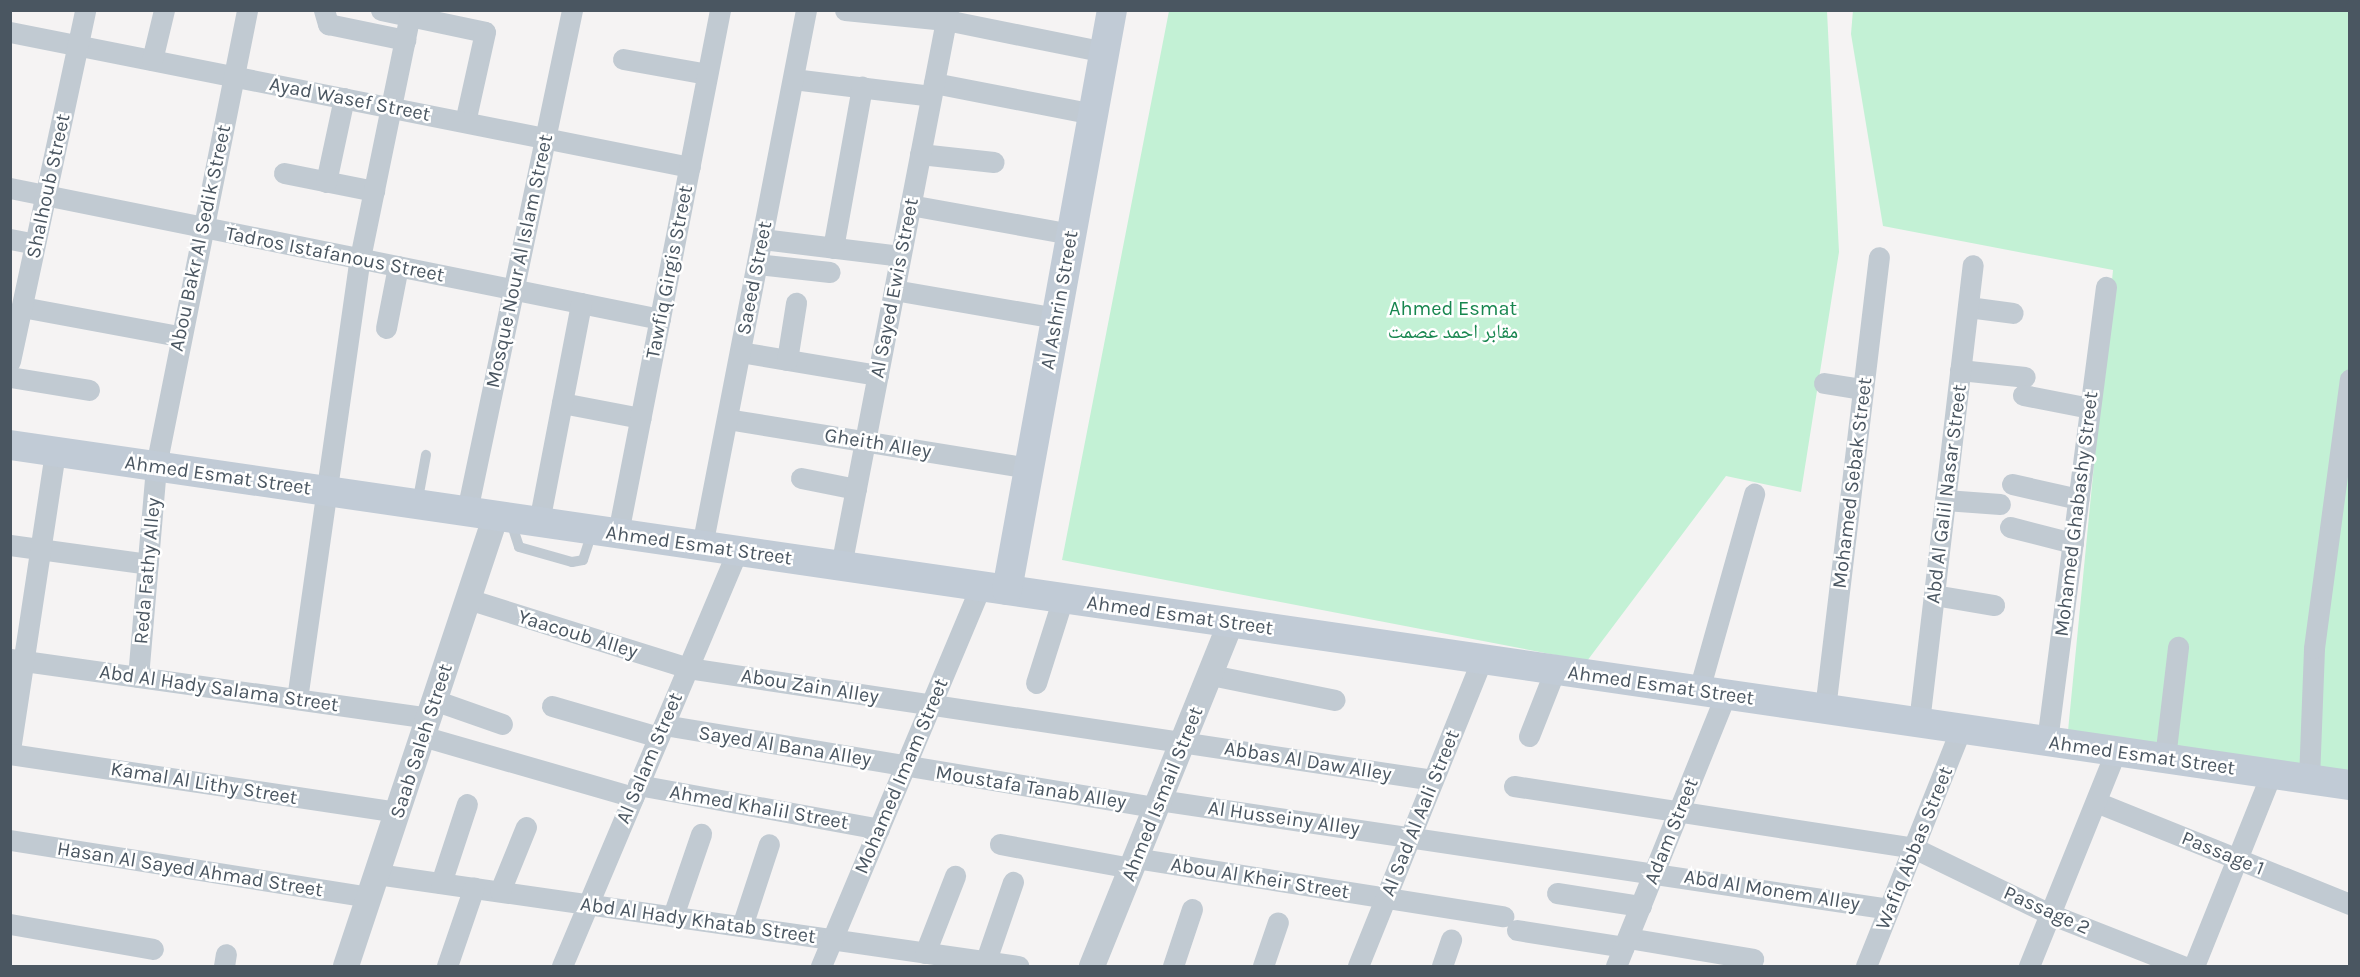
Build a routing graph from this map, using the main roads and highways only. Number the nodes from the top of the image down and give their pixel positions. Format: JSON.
{"nodes":[{"id":1,"x":1112,"y":10,"type":"edge"},
{"id":2,"x":10,"y":445,"type":"edge"},
{"id":3,"x":994,"y":588,"type":"junction"},
{"id":4,"x":2349,"y":785,"type":"edge"}],
"edges":[{"from":1,"to":3,"type":"main road","name":"Al Ashrin Street"},
{"from":2,"to":3,"type":"main road","name":"Ahmed Esmat Street"},
{"from":3,"to":4,"type":"main road","name":"Ahmed Esmat Street"}]}
